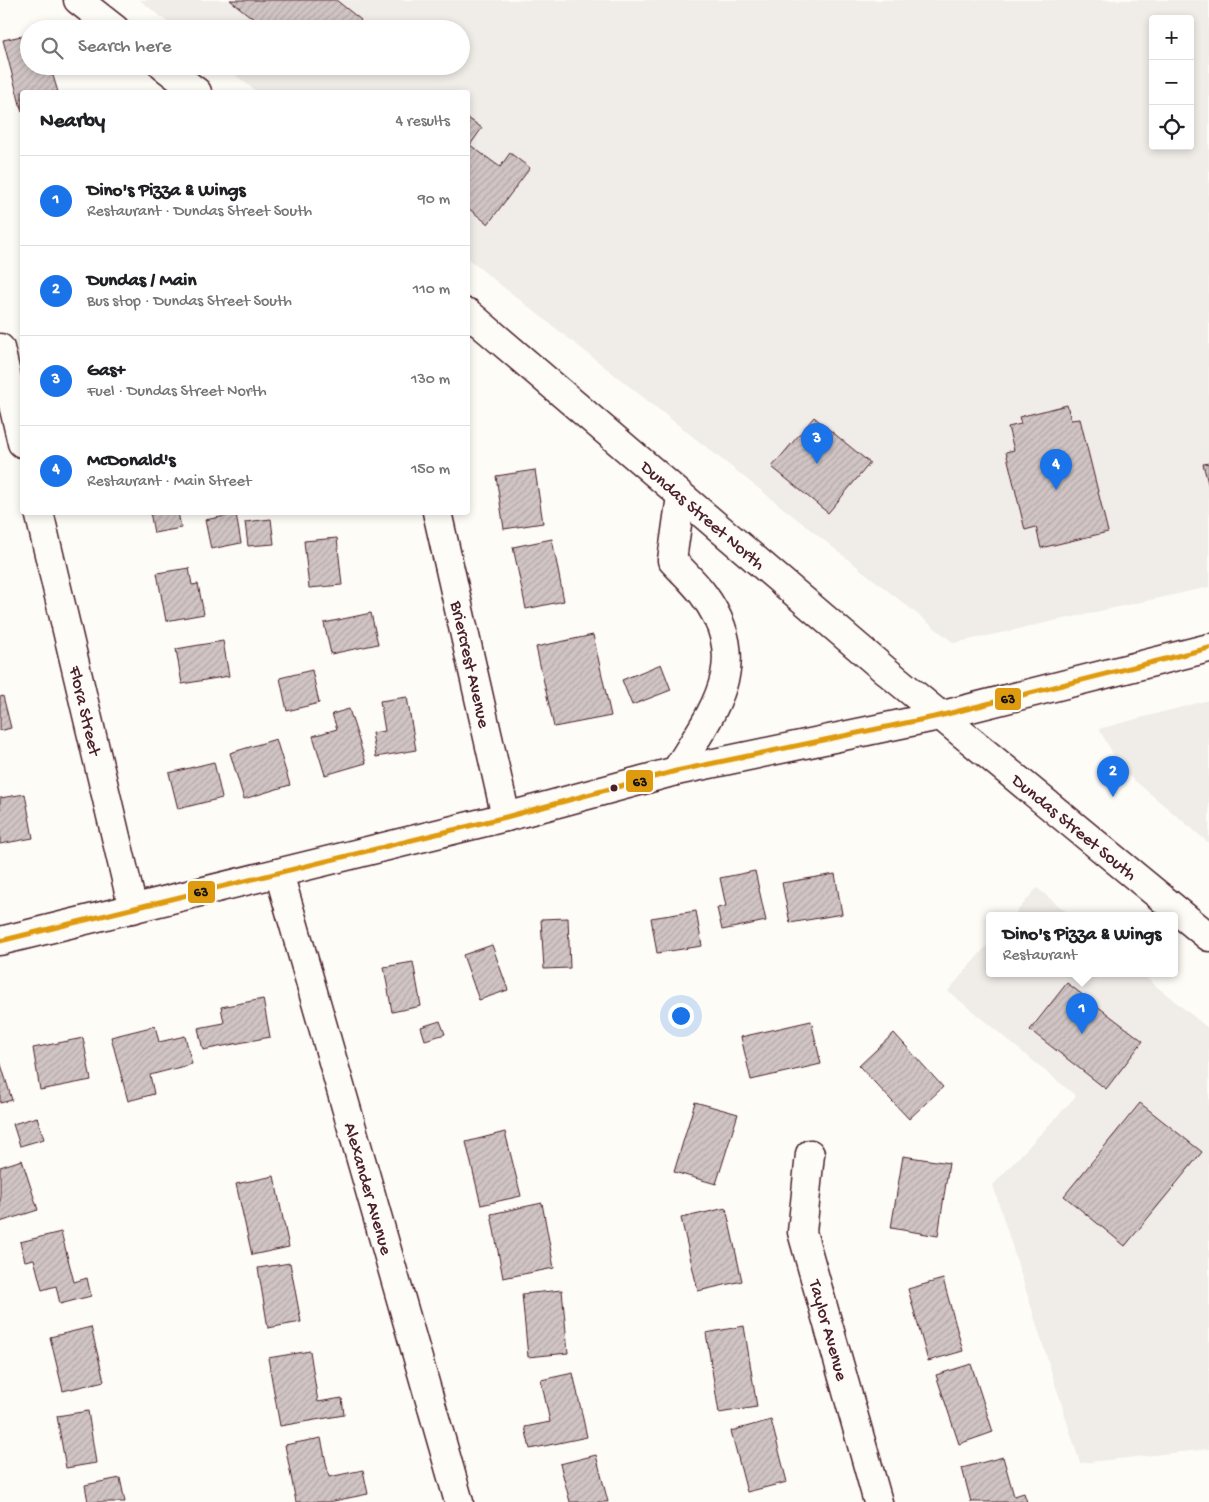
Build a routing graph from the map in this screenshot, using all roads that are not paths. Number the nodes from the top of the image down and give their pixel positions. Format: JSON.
{"nodes":[{"id":1,"x":78,"y":0,"type":"edge"},
{"id":2,"x":104,"y":20,"type":"edge"},
{"id":3,"x":175,"y":75,"type":"edge"},
{"id":4,"x":194,"y":90,"type":"edge"},
{"id":5,"x":470,"y":315,"type":"edge"},
{"id":6,"x":0,"y":348,"type":"edge"},
{"id":7,"x":20,"y":434,"type":"edge"},
{"id":8,"x":681,"y":496,"type":"junction"},
{"id":9,"x":40,"y":515,"type":"edge"},
{"id":10,"x":438,"y":515,"type":"edge"},
{"id":11,"x":1209,"y":648,"type":"edge"},
{"id":12,"x":939,"y":716,"type":"junction"},
{"id":13,"x":676,"y":771,"type":"junction"},
{"id":14,"x":506,"y":817,"type":"junction"},
{"id":15,"x":279,"y":873,"type":"junction"},
{"id":16,"x":133,"y":909,"type":"junction"},
{"id":17,"x":1209,"y":937,"type":"edge"},
{"id":18,"x":0,"y":940,"type":"edge"},
{"id":19,"x":810,"y":1154,"type":"dead end"},
{"id":20,"x":459,"y":1502,"type":"edge"},
{"id":21,"x":878,"y":1502,"type":"edge"}],
"edges":[{"from":1,"to":2,"type":"main road"},
{"from":3,"to":4,"type":"main road"},
{"from":5,"to":8,"type":"main road","name":"Dundas Street North"},
{"from":6,"to":7,"type":"main road"},
{"from":8,"to":12,"type":"main road","name":"Dundas Street North"},
{"from":8,"to":13,"type":"main road"},
{"from":9,"to":16,"type":"main road","name":"Flora Street"},
{"from":10,"to":14,"type":"main road","name":"Briercrest Avenue"},
{"from":11,"to":12,"type":"main road"},
{"from":12,"to":13,"type":"main road"},
{"from":12,"to":17,"type":"main road","name":"Dundas Street South"},
{"from":13,"to":14,"type":"main road"},
{"from":14,"to":15,"type":"main road"},
{"from":15,"to":16,"type":"main road"},
{"from":15,"to":20,"type":"main road","name":"Alexander Avenue"},
{"from":16,"to":18,"type":"main road"},
{"from":19,"to":21,"type":"main road","name":"Taylor Avenue"}]}
